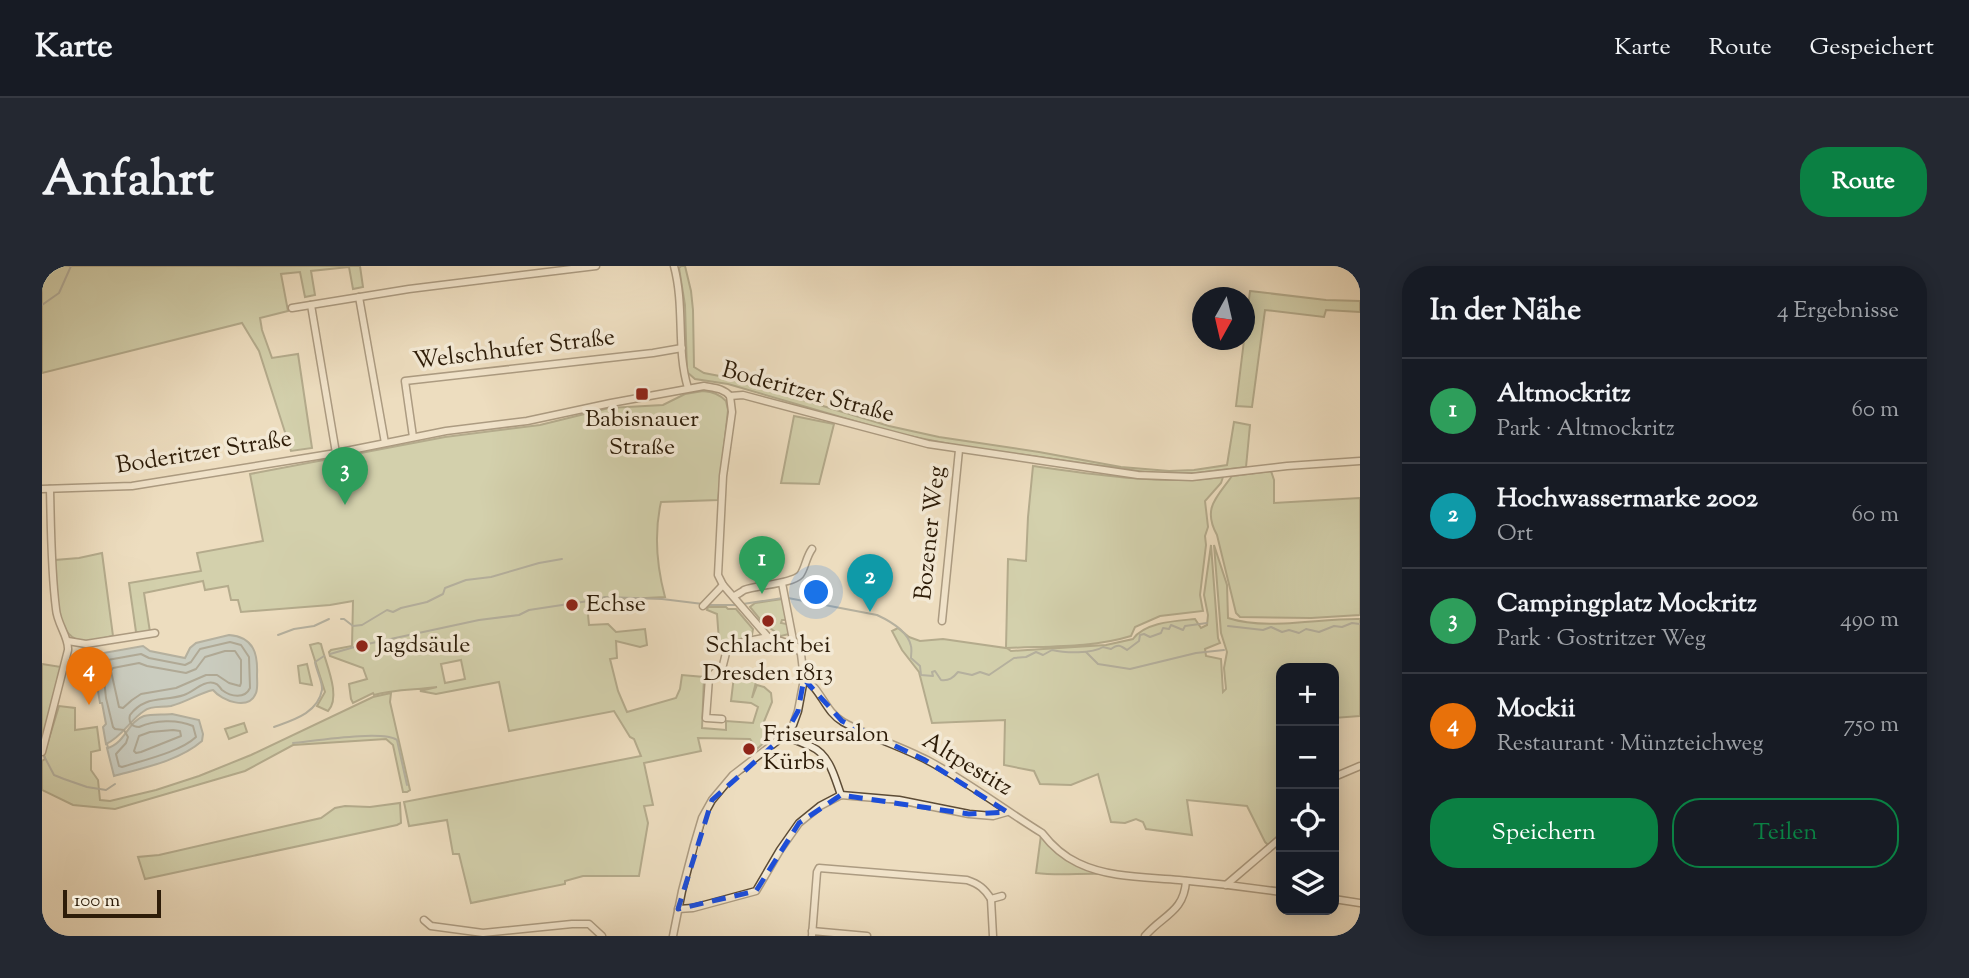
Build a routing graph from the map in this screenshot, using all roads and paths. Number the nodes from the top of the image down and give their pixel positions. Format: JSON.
{"nodes":[{"id":1,"x":596,"y":266,"type":"edge"},
{"id":2,"x":674,"y":266,"type":"edge"},
{"id":3,"x":359,"y":297,"type":"junction"},
{"id":4,"x":311,"y":305,"type":"junction"},
{"id":5,"x":292,"y":308,"type":"dead end"},
{"id":6,"x":682,"y":348,"type":"junction"},
{"id":7,"x":688,"y":388,"type":"junction"},
{"id":8,"x":730,"y":396,"type":"junction"},
{"id":9,"x":413,"y":437,"type":"junction"},
{"id":10,"x":386,"y":443,"type":"junction"},
{"id":11,"x":959,"y":450,"type":"junction"},
{"id":12,"x":337,"y":453,"type":"junction"},
{"id":13,"x":1360,"y":461,"type":"edge"},
{"id":14,"x":42,"y":480,"type":"edge"},
{"id":15,"x":45,"y":489,"type":"edge"},
{"id":16,"x":812,"y":549,"type":"dead end"},
{"id":17,"x":782,"y":583,"type":"junction"},
{"id":18,"x":723,"y":585,"type":"junction"},
{"id":19,"x":736,"y":599,"type":"junction"},
{"id":20,"x":705,"y":605,"type":"dead end"},
{"id":21,"x":942,"y":621,"type":"dead end"},
{"id":22,"x":155,"y":633,"type":"dead end"},
{"id":23,"x":768,"y":637,"type":"junction"},
{"id":24,"x":68,"y":641,"type":"junction"},
{"id":25,"x":794,"y":645,"type":"junction"},
{"id":26,"x":804,"y":679,"type":"junction"},
{"id":27,"x":722,"y":719,"type":"dead end"},
{"id":28,"x":785,"y":735,"type":"junction"},
{"id":29,"x":42,"y":751,"type":"edge"},
{"id":30,"x":1360,"y":766,"type":"edge"},
{"id":31,"x":1339,"y":775,"type":"edge"},
{"id":32,"x":841,"y":795,"type":"junction"},
{"id":33,"x":1007,"y":812,"type":"junction"},
{"id":34,"x":1276,"y":842,"type":"edge"},
{"id":35,"x":1186,"y":881,"type":"junction"},
{"id":36,"x":1226,"y":885,"type":"junction"},
{"id":37,"x":1276,"y":891,"type":"edge"},
{"id":38,"x":1002,"y":896,"type":"dead end"},
{"id":39,"x":991,"y":899,"type":"junction"},
{"id":40,"x":1339,"y":900,"type":"edge"},
{"id":41,"x":1360,"y":903,"type":"edge"},
{"id":42,"x":678,"y":909,"type":"junction"},
{"id":43,"x":424,"y":920,"type":"dead end"},
{"id":44,"x":812,"y":934,"type":"edge"},
{"id":45,"x":602,"y":936,"type":"edge"},
{"id":46,"x":673,"y":936,"type":"edge"},
{"id":47,"x":867,"y":936,"type":"edge"},
{"id":48,"x":993,"y":936,"type":"edge"},
{"id":49,"x":1145,"y":936,"type":"edge"}],
"edges":[{"from":1,"to":3,"type":"street"},
{"from":2,"to":6,"type":"street"},
{"from":3,"to":4,"type":"street"},
{"from":3,"to":10,"type":"street"},
{"from":4,"to":5,"type":"street"},
{"from":4,"to":12,"type":"street"},
{"from":6,"to":7,"type":"street"},
{"from":6,"to":9,"type":"street","name":"Welschhufer Straße"},
{"from":7,"to":8,"type":"street","name":"Boderitzer Straße"},
{"from":7,"to":9,"type":"street","name":"Boderitzer Straße"},
{"from":8,"to":11,"type":"street","name":"Boderitzer Straße"},
{"from":8,"to":18,"type":"street"},
{"from":9,"to":10,"type":"street","name":"Boderitzer Straße"},
{"from":10,"to":12,"type":"street","name":"Boderitzer Straße"},
{"from":11,"to":13,"type":"street","name":"Boderitzer Straße"},
{"from":11,"to":21,"type":"street","name":"Bozener Weg"},
{"from":12,"to":15,"type":"street","name":"Boderitzer Straße"},
{"from":14,"to":15,"type":"street"},
{"from":15,"to":24,"type":"street"},
{"from":16,"to":17,"type":"street"},
{"from":17,"to":19,"type":"street"},
{"from":17,"to":25,"type":"street"},
{"from":18,"to":19,"type":"street"},
{"from":18,"to":20,"type":"street"},
{"from":19,"to":23,"type":"street"},
{"from":22,"to":24,"type":"street"},
{"from":23,"to":25,"type":"street"},
{"from":23,"to":27,"type":"street"},
{"from":24,"to":29,"type":"street"},
{"from":25,"to":26,"type":"street"},
{"from":26,"to":28,"type":"street"},
{"from":26,"to":33,"type":"street","name":"Altpestitz"},
{"from":28,"to":32,"type":"street"},
{"from":28,"to":42,"type":"street"},
{"from":30,"to":31,"type":"street"},
{"from":32,"to":33,"type":"street"},
{"from":32,"to":42,"type":"street"},
{"from":33,"to":35,"type":"street","name":"Altpestitz"},
{"from":34,"to":36,"type":"street"},
{"from":35,"to":36,"type":"street","name":"Altpestitz"},
{"from":35,"to":49,"type":"street"},
{"from":36,"to":37,"type":"street","name":"Altpestitz"},
{"from":38,"to":39,"type":"street"},
{"from":39,"to":44,"type":"street"},
{"from":39,"to":48,"type":"street"},
{"from":40,"to":41,"type":"street"},
{"from":42,"to":46,"type":"street"},
{"from":43,"to":45,"type":"street"},
{"from":44,"to":47,"type":"street"}]}
